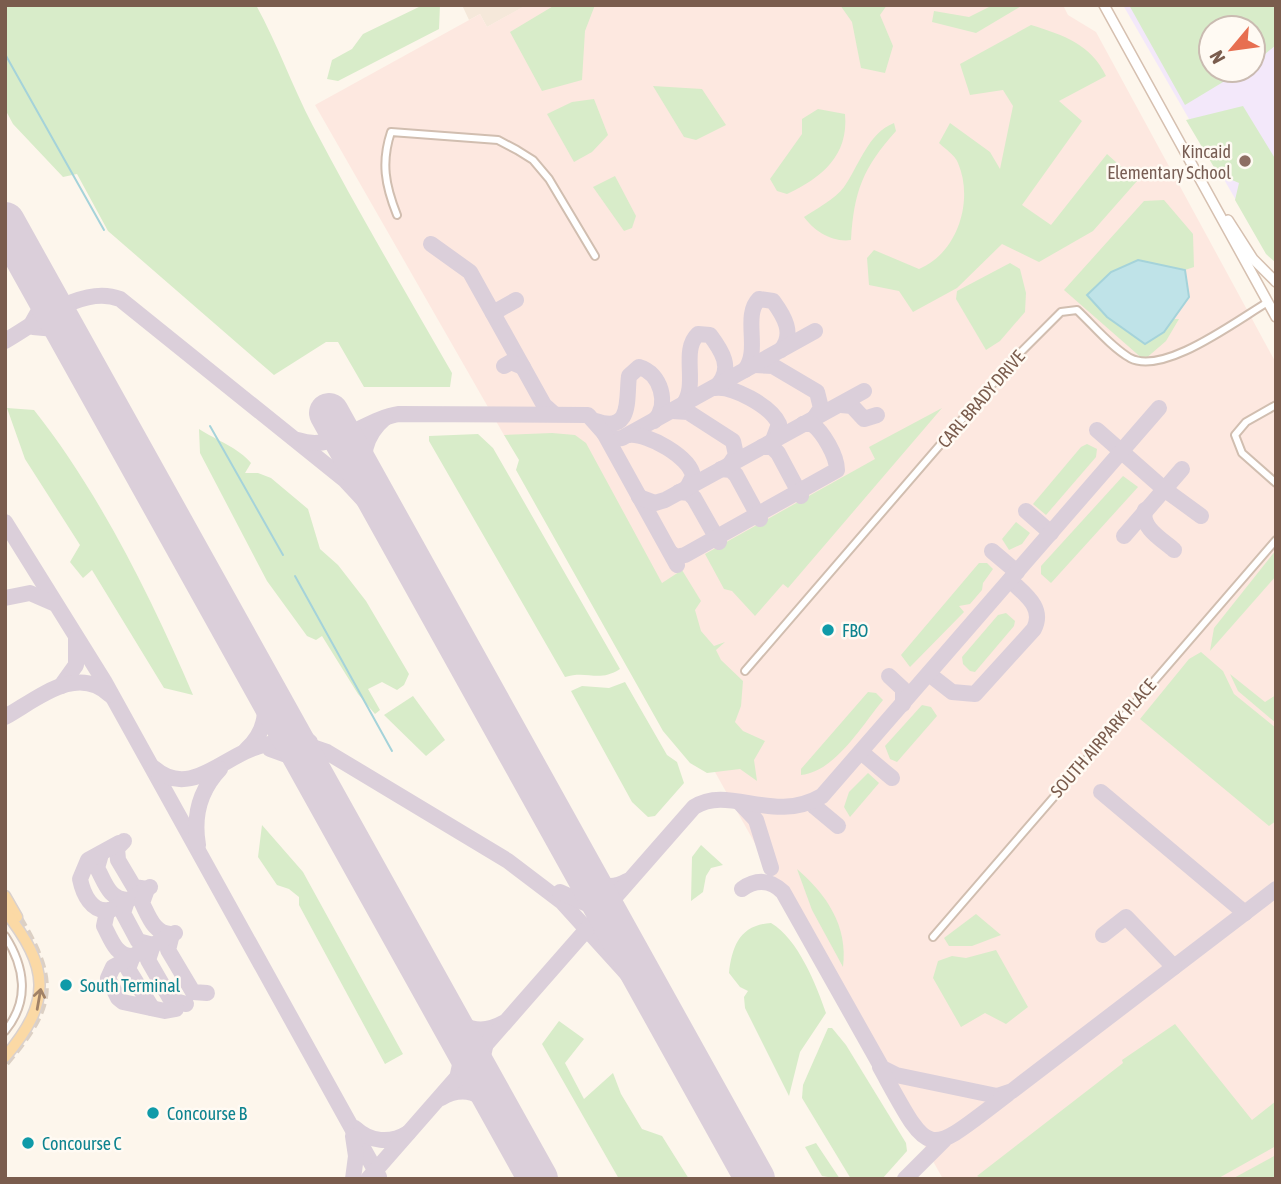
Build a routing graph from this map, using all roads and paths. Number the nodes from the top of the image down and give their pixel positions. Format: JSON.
{"nodes":[{"id":1,"x":1104,"y":5,"type":"edge"},
{"id":2,"x":1200,"y":180,"type":"junction"},
{"id":3,"x":397,"y":215,"type":"dead end"},
{"id":4,"x":595,"y":256,"type":"dead end"},
{"id":5,"x":1276,"y":282,"type":"edge"},
{"id":6,"x":1268,"y":302,"type":"junction"},
{"id":7,"x":1276,"y":317,"type":"edge"},
{"id":8,"x":1276,"y":405,"type":"edge"},
{"id":9,"x":1276,"y":483,"type":"edge"},
{"id":10,"x":1276,"y":540,"type":"edge"},
{"id":11,"x":745,"y":671,"type":"dead end"},
{"id":12,"x":5,"y":896,"type":"edge"},
{"id":13,"x":5,"y":911,"type":"edge"},
{"id":14,"x":18,"y":917,"type":"tunnel mouth"},
{"id":15,"x":5,"y":936,"type":"edge"},
{"id":16,"x":933,"y":937,"type":"dead end"},
{"id":17,"x":5,"y":1031,"type":"edge"},
{"id":18,"x":5,"y":1056,"type":"edge"}],
"edges":[{"from":1,"to":2,"type":"main road"},
{"from":2,"to":5,"type":"main road"},
{"from":2,"to":6,"type":"main road"},
{"from":3,"to":4,"type":"street"},
{"from":6,"to":7,"type":"main road"},
{"from":6,"to":11,"type":"street","name":"CARL BRADY DRIVE"},
{"from":8,"to":9,"type":"street"},
{"from":10,"to":16,"type":"street","name":"SOUTH AIRPARK PLACE"},
{"from":12,"to":14,"type":"main road"},
{"from":18,"to":13,"type":"main road","one_way":true},
{"from":15,"to":17,"type":"street"}]}
